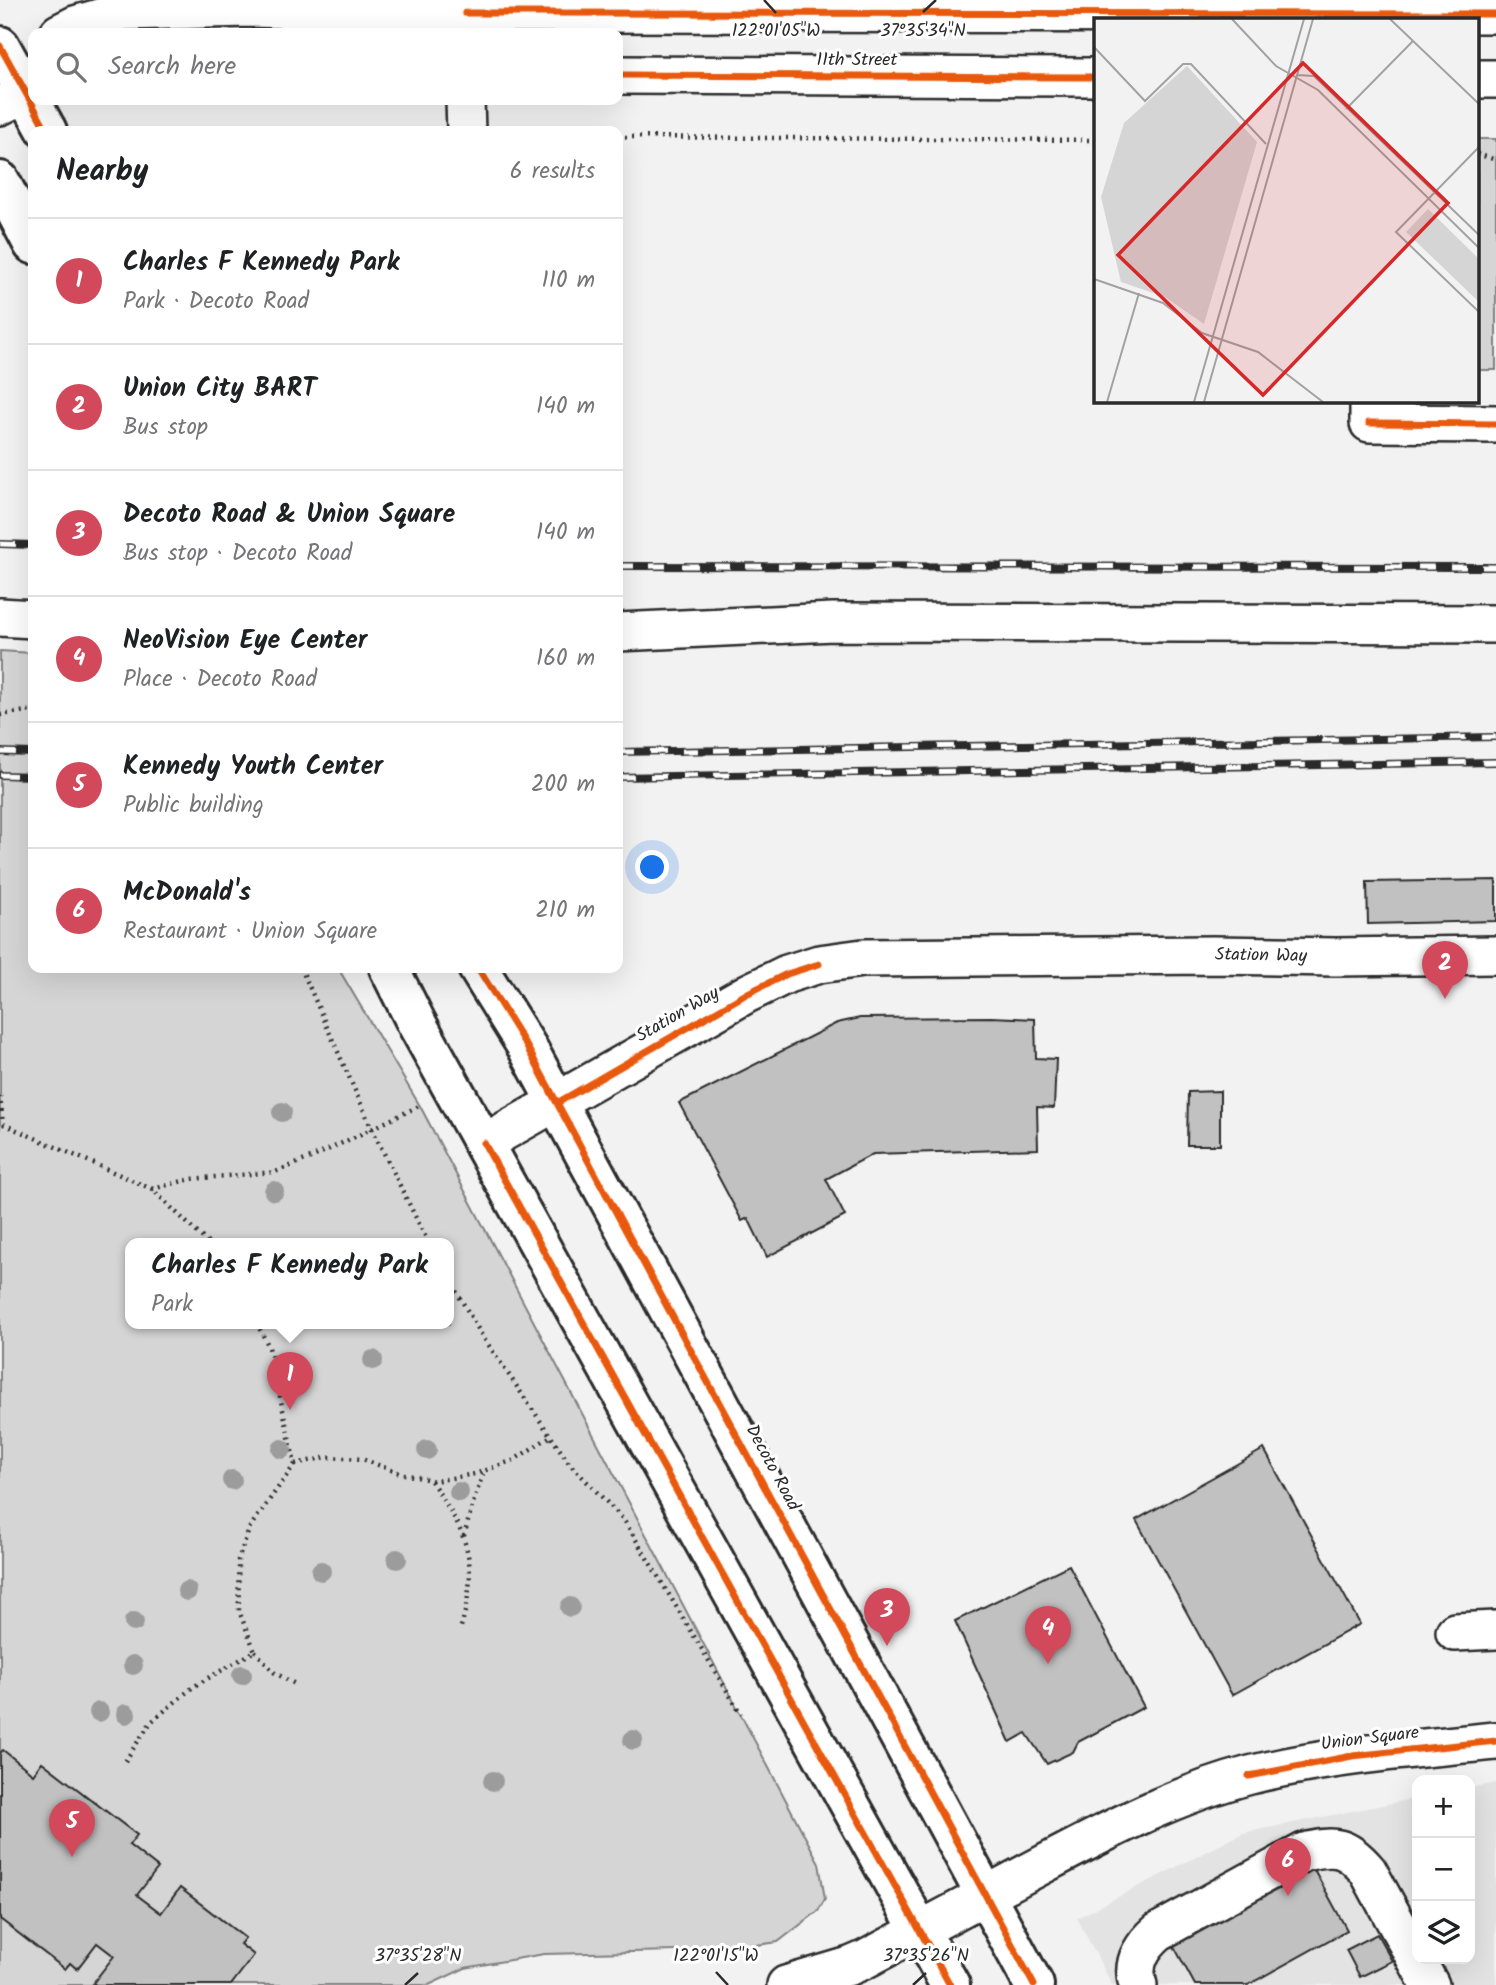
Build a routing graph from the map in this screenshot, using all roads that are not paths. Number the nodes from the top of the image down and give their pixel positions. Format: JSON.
{"nodes":[{"id":1,"x":1369,"y":11,"type":"edge"},
{"id":2,"x":1496,"y":14,"type":"edge"},
{"id":3,"x":465,"y":15,"type":"edge"},
{"id":4,"x":67,"y":28,"type":"edge"},
{"id":5,"x":0,"y":46,"type":"edge"},
{"id":6,"x":623,"y":75,"type":"edge"},
{"id":7,"x":1094,"y":77,"type":"edge"},
{"id":8,"x":1478,"y":79,"type":"edge"},
{"id":9,"x":1496,"y":79,"type":"edge"},
{"id":10,"x":23,"y":92,"type":"edge"},
{"id":11,"x":31,"y":105,"type":"edge"},
{"id":12,"x":465,"y":105,"type":"edge"},
{"id":13,"x":44,"y":126,"type":"edge"},
{"id":14,"x":466,"y":126,"type":"edge"},
{"id":15,"x":0,"y":181,"type":"edge"},
{"id":16,"x":28,"y":234,"type":"edge"},
{"id":17,"x":1369,"y":402,"type":"edge"},
{"id":18,"x":1496,"y":424,"type":"edge"},
{"id":19,"x":0,"y":617,"type":"edge"},
{"id":20,"x":28,"y":619,"type":"edge"},
{"id":21,"x":1496,"y":624,"type":"edge"},
{"id":22,"x":623,"y":632,"type":"edge"},
{"id":23,"x":1496,"y":955,"type":"edge"},
{"id":24,"x":392,"y":973,"type":"edge"},
{"id":25,"x":481,"y":973,"type":"edge"},
{"id":26,"x":557,"y":1102,"type":"junction"},
{"id":27,"x":484,"y":1143,"type":"junction"},
{"id":28,"x":1496,"y":1630,"type":"edge"},
{"id":29,"x":1455,"y":1632,"type":"dead end"},
{"id":30,"x":1496,"y":1741,"type":"edge"},
{"id":31,"x":985,"y":1896,"type":"junction"},
{"id":32,"x":921,"y":1931,"type":"junction"},
{"id":33,"x":787,"y":1985,"type":"edge"},
{"id":34,"x":950,"y":1985,"type":"edge"},
{"id":35,"x":1034,"y":1985,"type":"edge"},
{"id":36,"x":1138,"y":1985,"type":"edge"},
{"id":37,"x":1430,"y":1985,"type":"edge"}],
"edges":[{"from":1,"to":2,"type":"street"},
{"from":1,"to":3,"type":"street"},
{"from":3,"to":4,"type":"street"},
{"from":5,"to":10,"type":"main road"},
{"from":6,"to":7,"type":"street","name":"11th Street"},
{"from":8,"to":9,"type":"street"},
{"from":11,"to":13,"type":"main road"},
{"from":12,"to":14,"type":"street"},
{"from":15,"to":16,"type":"main road"},
{"from":17,"to":18,"type":"street"},
{"from":19,"to":20,"type":"street"},
{"from":21,"to":22,"type":"street"},
{"from":23,"to":26,"type":"street","name":"Station Way"},
{"from":24,"to":27,"type":"main road"},
{"from":25,"to":26,"type":"main road","name":"Decoto Road"},
{"from":26,"to":27,"type":"street","name":"Station Way"},
{"from":26,"to":31,"type":"main road","name":"Decoto Road"},
{"from":27,"to":32,"type":"main road"},
{"from":28,"to":29,"type":"street"},
{"from":30,"to":31,"type":"street","name":"Union Square"},
{"from":31,"to":32,"type":"street","name":"Union Square"},
{"from":31,"to":35,"type":"main road","name":"Decoto Road"},
{"from":32,"to":33,"type":"street","name":"Union Square"},
{"from":32,"to":34,"type":"main road"},
{"from":36,"to":37,"type":"street"}]}
